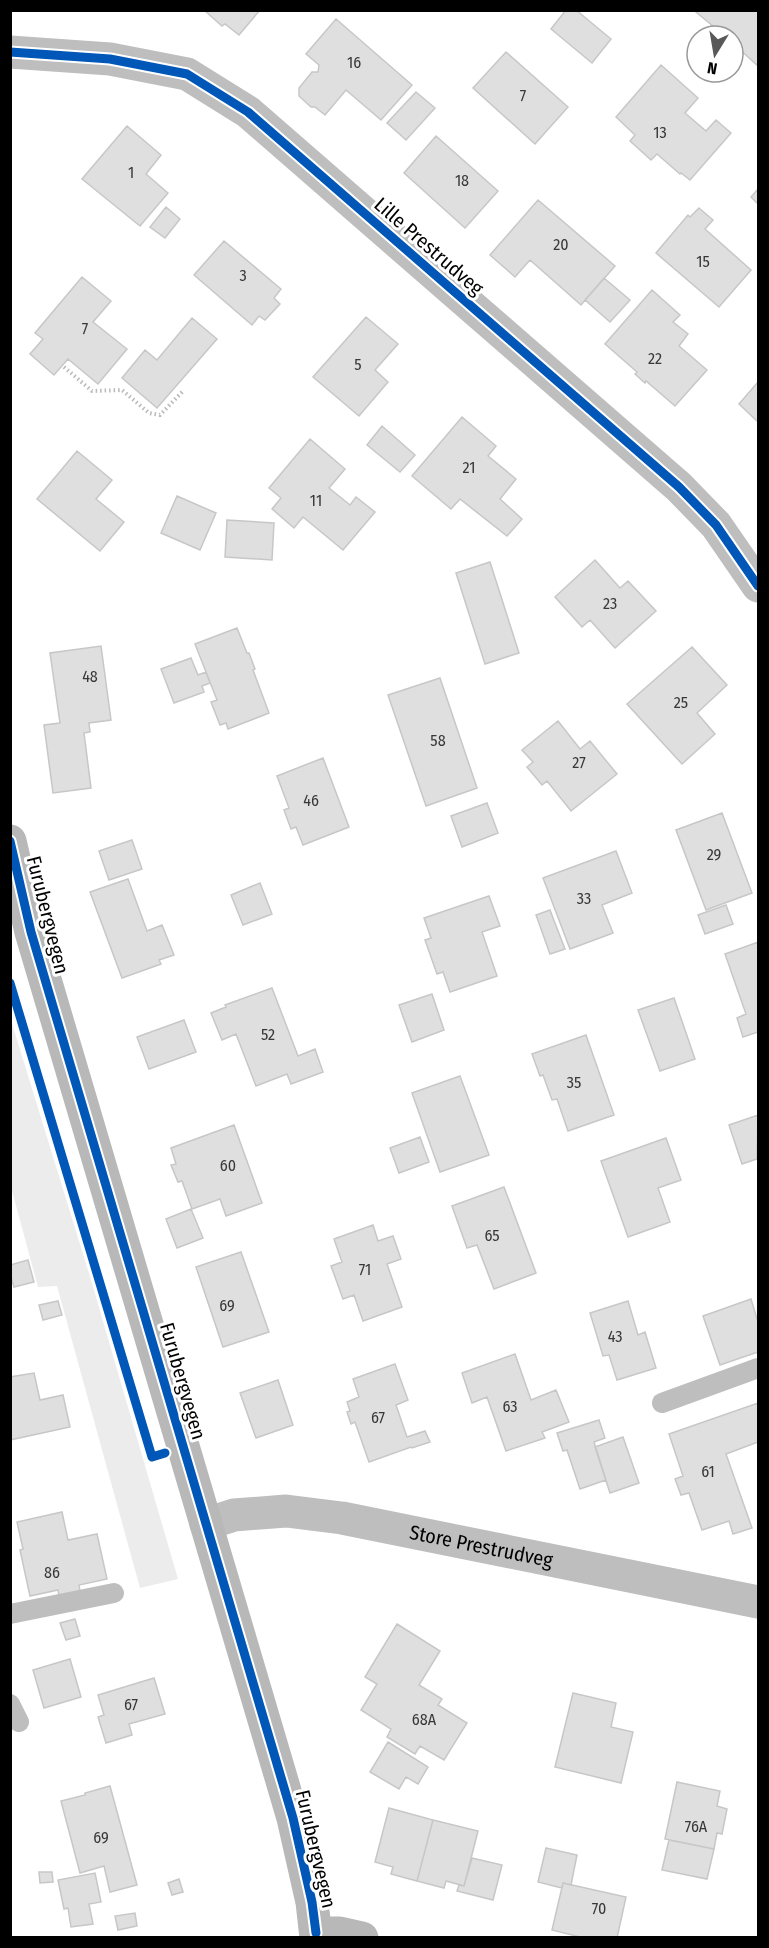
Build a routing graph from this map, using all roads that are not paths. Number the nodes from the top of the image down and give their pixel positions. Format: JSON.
{"nodes":[{"id":1,"x":10,"y":52,"type":"edge"},
{"id":2,"x":759,"y":586,"type":"edge"},
{"id":3,"x":10,"y":841,"type":"edge"},
{"id":4,"x":759,"y":1368,"type":"edge"},
{"id":5,"x":662,"y":1403,"type":"dead end"},
{"id":6,"x":206,"y":1524,"type":"junction"},
{"id":7,"x":114,"y":1593,"type":"dead end"},
{"id":8,"x":759,"y":1602,"type":"edge"},
{"id":9,"x":10,"y":1614,"type":"edge"},
{"id":10,"x":10,"y":1704,"type":"edge"},
{"id":11,"x":19,"y":1722,"type":"dead end"},
{"id":12,"x":316,"y":1935,"type":"edge"},
{"id":13,"x":362,"y":1938,"type":"edge"}],
"edges":[{"from":1,"to":2,"type":"street","name":"Lille Prestrudveg"},
{"from":3,"to":6,"type":"main road","name":"Furubergvegen"},
{"from":4,"to":5,"type":"lane"},
{"from":6,"to":8,"type":"street","name":"Store Prestrudveg"},
{"from":6,"to":12,"type":"main road","name":"Furubergvegen"},
{"from":7,"to":9,"type":"lane"},
{"from":10,"to":11,"type":"lane"},
{"from":12,"to":13,"type":"main road","name":"Furubergvegen"}]}
